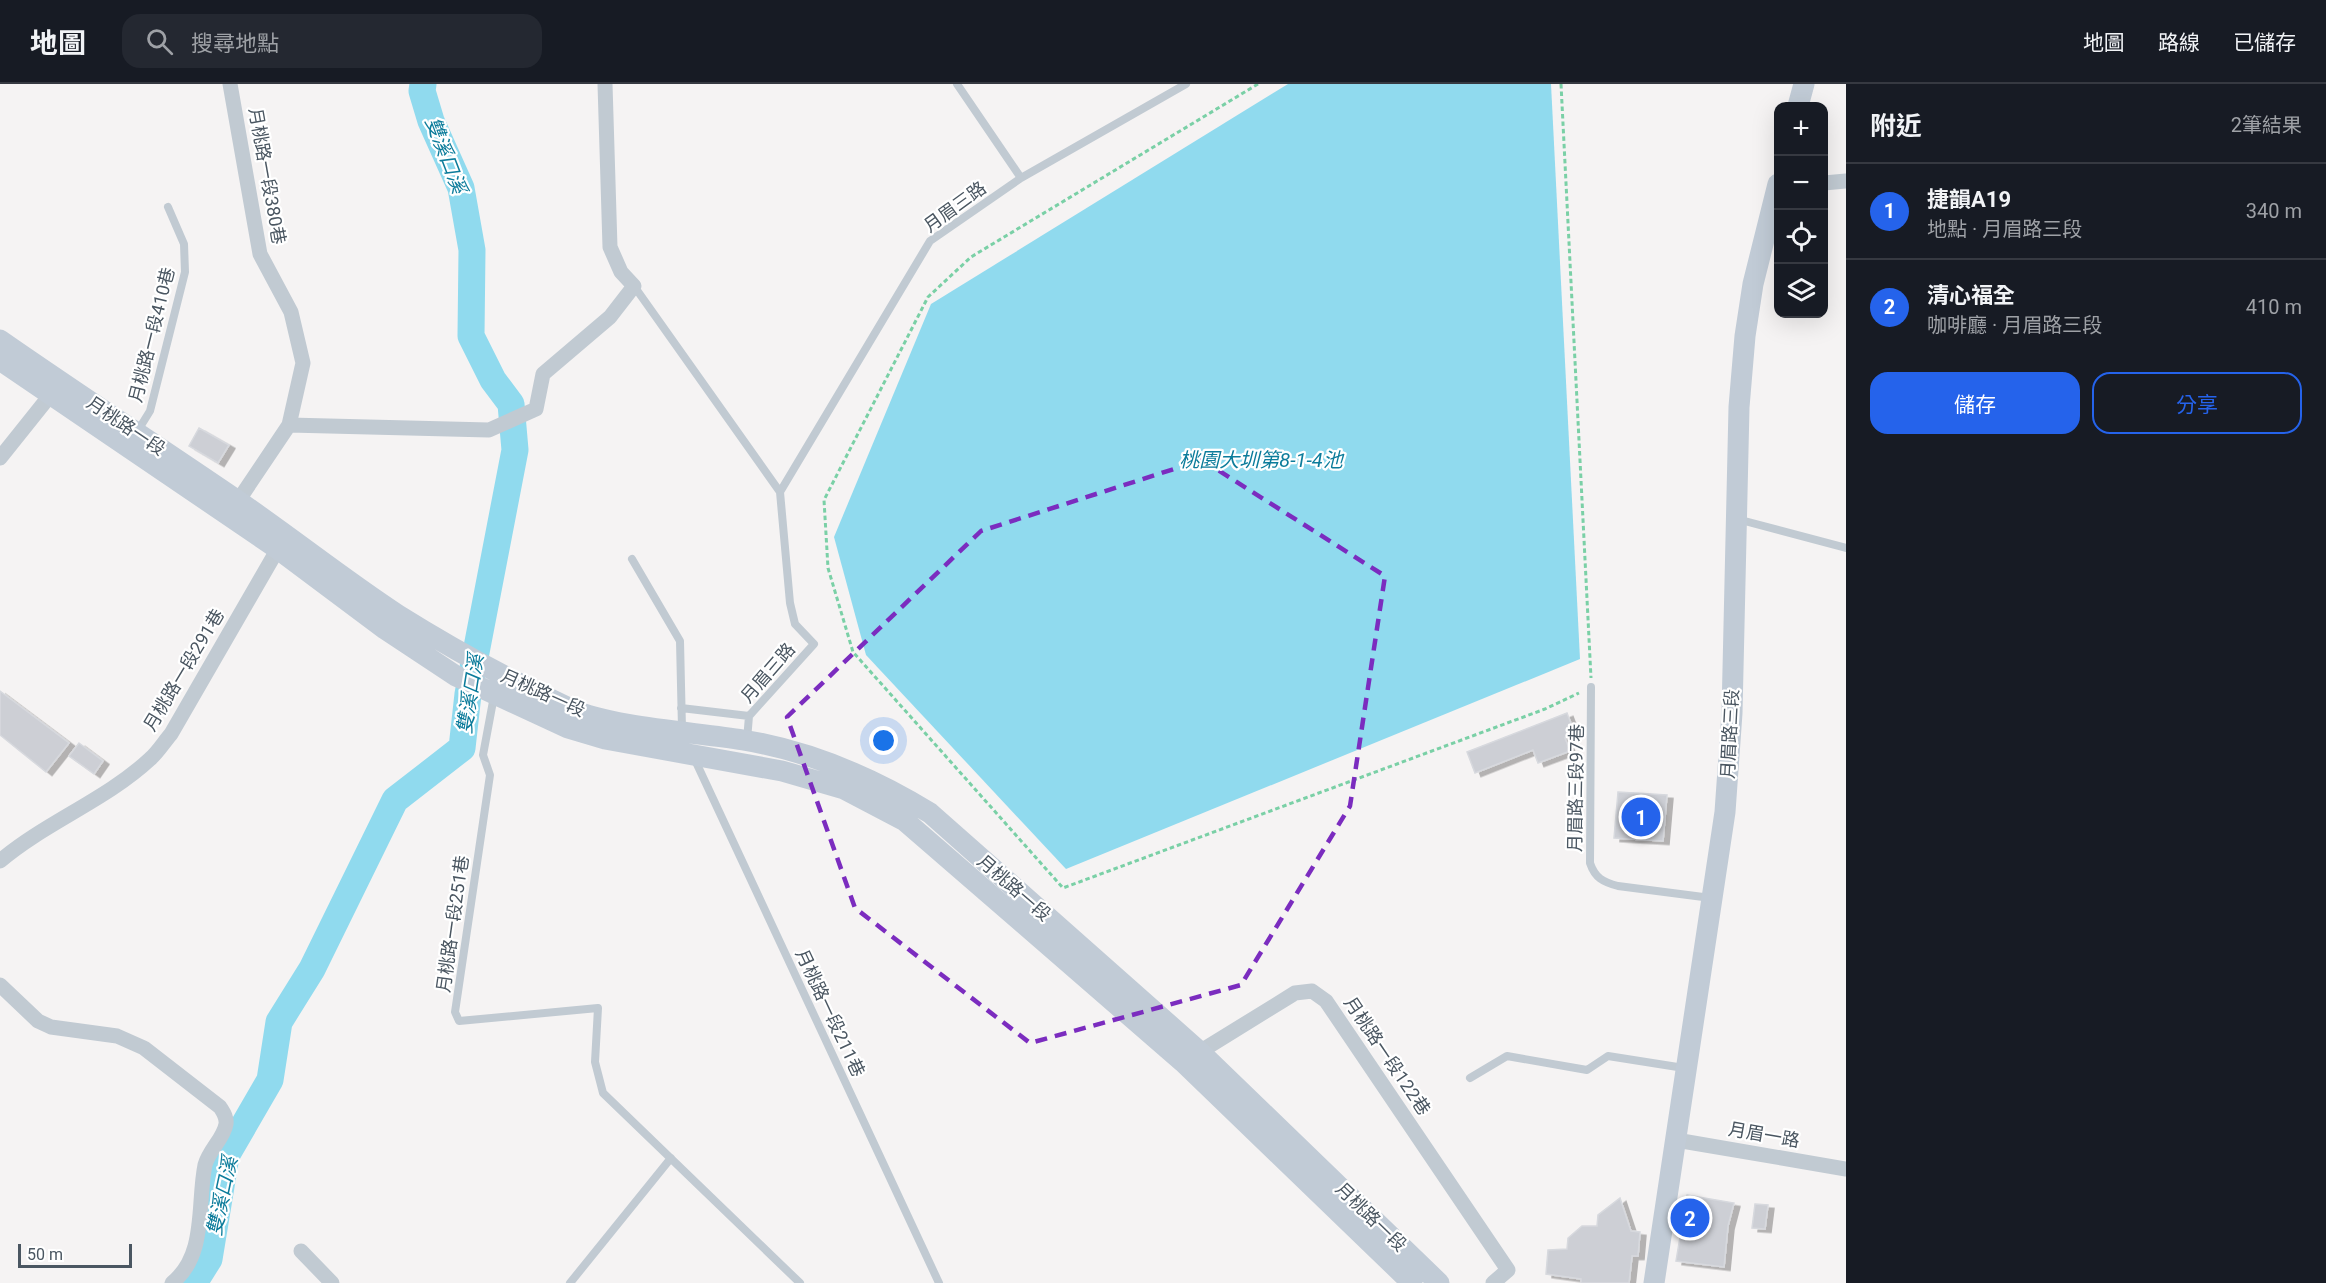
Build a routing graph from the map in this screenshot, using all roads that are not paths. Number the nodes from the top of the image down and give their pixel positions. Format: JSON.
{"nodes":[{"id":1,"x":230,"y":84,"type":"edge"},
{"id":2,"x":605,"y":84,"type":"edge"},
{"id":3,"x":957,"y":84,"type":"edge"},
{"id":4,"x":1186,"y":84,"type":"edge"},
{"id":5,"x":1804,"y":84,"type":"edge"},
{"id":6,"x":1799,"y":102,"type":"edge"},
{"id":7,"x":1021,"y":178,"type":"junction"},
{"id":8,"x":1846,"y":181,"type":"edge"},
{"id":9,"x":1828,"y":183,"type":"edge"},
{"id":10,"x":1774,"y":202,"type":"edge"},
{"id":11,"x":168,"y":207,"type":"dead end"},
{"id":12,"x":634,"y":286,"type":"junction"},
{"id":13,"x":0,"y":340,"type":"edge"},
{"id":14,"x":0,"y":360,"type":"edge"},
{"id":15,"x":56,"y":389,"type":"junction"},
{"id":16,"x":290,"y":425,"type":"junction"},
{"id":17,"x":136,"y":433,"type":"junction"},
{"id":18,"x":0,"y":458,"type":"edge"},
{"id":19,"x":780,"y":492,"type":"junction"},
{"id":20,"x":238,"y":501,"type":"junction"},
{"id":21,"x":1737,"y":518,"type":"junction"},
{"id":22,"x":282,"y":542,"type":"junction"},
{"id":23,"x":1846,"y":548,"type":"edge"},
{"id":24,"x":632,"y":559,"type":"dead end"},
{"id":25,"x":1592,"y":687,"type":"road end"},
{"id":26,"x":490,"y":692,"type":"junction"},
{"id":27,"x":681,"y":708,"type":"junction"},
{"id":28,"x":749,"y":716,"type":"junction"},
{"id":29,"x":682,"y":731,"type":"junction"},
{"id":30,"x":747,"y":740,"type":"junction"},
{"id":31,"x":694,"y":756,"type":"junction"},
{"id":32,"x":0,"y":861,"type":"edge"},
{"id":33,"x":1712,"y":898,"type":"junction"},
{"id":34,"x":0,"y":985,"type":"edge"},
{"id":35,"x":1191,"y":1057,"type":"junction"},
{"id":36,"x":1687,"y":1069,"type":"junction"},
{"id":37,"x":1470,"y":1078,"type":"dead end"},
{"id":38,"x":1676,"y":1140,"type":"junction"},
{"id":39,"x":671,"y":1158,"type":"junction"},
{"id":40,"x":1846,"y":1169,"type":"edge"},
{"id":41,"x":301,"y":1251,"type":"dead end"},
{"id":42,"x":172,"y":1283,"type":"edge"},
{"id":43,"x":332,"y":1283,"type":"edge"},
{"id":44,"x":570,"y":1283,"type":"edge"},
{"id":45,"x":800,"y":1283,"type":"edge"},
{"id":46,"x":939,"y":1283,"type":"edge"},
{"id":47,"x":1412,"y":1283,"type":"edge"},
{"id":48,"x":1439,"y":1283,"type":"edge"},
{"id":49,"x":1492,"y":1283,"type":"edge"},
{"id":50,"x":1654,"y":1283,"type":"edge"}],
"edges":[{"from":1,"to":16,"type":"street","name":"月桃路一段380巷"},
{"from":2,"to":12,"type":"street"},
{"from":3,"to":7,"type":"lane"},
{"from":4,"to":7,"type":"lane","name":"月眉三路"},
{"from":5,"to":6,"type":"street"},
{"from":7,"to":19,"type":"lane","name":"月眉三路"},
{"from":8,"to":9,"type":"street"},
{"from":10,"to":21,"type":"street","name":"月眉路三段"},
{"from":11,"to":17,"type":"lane","name":"月桃路一段410巷"},
{"from":12,"to":16,"type":"street"},
{"from":12,"to":19,"type":"lane"},
{"from":13,"to":15,"type":"street","name":"月桃路一段"},
{"from":14,"to":15,"type":"street","name":"月桃路一段"},
{"from":15,"to":17,"type":"street","name":"月桃路一段"},
{"from":15,"to":18,"type":"street"},
{"from":15,"to":22,"type":"street","name":"月桃路一段"},
{"from":16,"to":20,"type":"street","name":"月桃路一段380巷"},
{"from":17,"to":20,"type":"street","name":"月桃路一段"},
{"from":19,"to":28,"type":"lane","name":"月眉三路"},
{"from":20,"to":22,"type":"street","name":"月桃路一段"},
{"from":21,"to":23,"type":"lane"},
{"from":21,"to":33,"type":"street","name":"月眉路三段"},
{"from":22,"to":26,"type":"street","name":"月桃路一段"},
{"from":22,"to":29,"type":"street","name":"月桃路一段"},
{"from":22,"to":32,"type":"street","name":"月桃路一段291巷"},
{"from":24,"to":27,"type":"lane"},
{"from":25,"to":33,"type":"lane","name":"月眉路三段97巷"},
{"from":26,"to":31,"type":"street","name":"月桃路一段"},
{"from":26,"to":39,"type":"lane","name":"月桃路一段251巷"},
{"from":27,"to":28,"type":"lane"},
{"from":27,"to":29,"type":"lane"},
{"from":28,"to":30,"type":"lane","name":"月眉三路"},
{"from":29,"to":30,"type":"street","name":"月桃路一段"},
{"from":29,"to":31,"type":"street"},
{"from":30,"to":35,"type":"street","name":"月桃路一段"},
{"from":31,"to":35,"type":"street","name":"月桃路一段"},
{"from":31,"to":46,"type":"lane","name":"月桃路一段211巷"},
{"from":33,"to":36,"type":"street","name":"月眉路三段"},
{"from":34,"to":42,"type":"street"},
{"from":35,"to":47,"type":"street","name":"月桃路一段"},
{"from":35,"to":48,"type":"street","name":"月桃路一段"},
{"from":35,"to":49,"type":"street","name":"月桃路一段122巷"},
{"from":36,"to":37,"type":"lane"},
{"from":36,"to":38,"type":"street","name":"月眉路三段"},
{"from":38,"to":40,"type":"street","name":"月眉一路"},
{"from":38,"to":50,"type":"street","name":"月眉路三段"},
{"from":39,"to":44,"type":"lane"},
{"from":39,"to":45,"type":"lane","name":"月桃路一段251巷"},
{"from":41,"to":43,"type":"street"}]}
